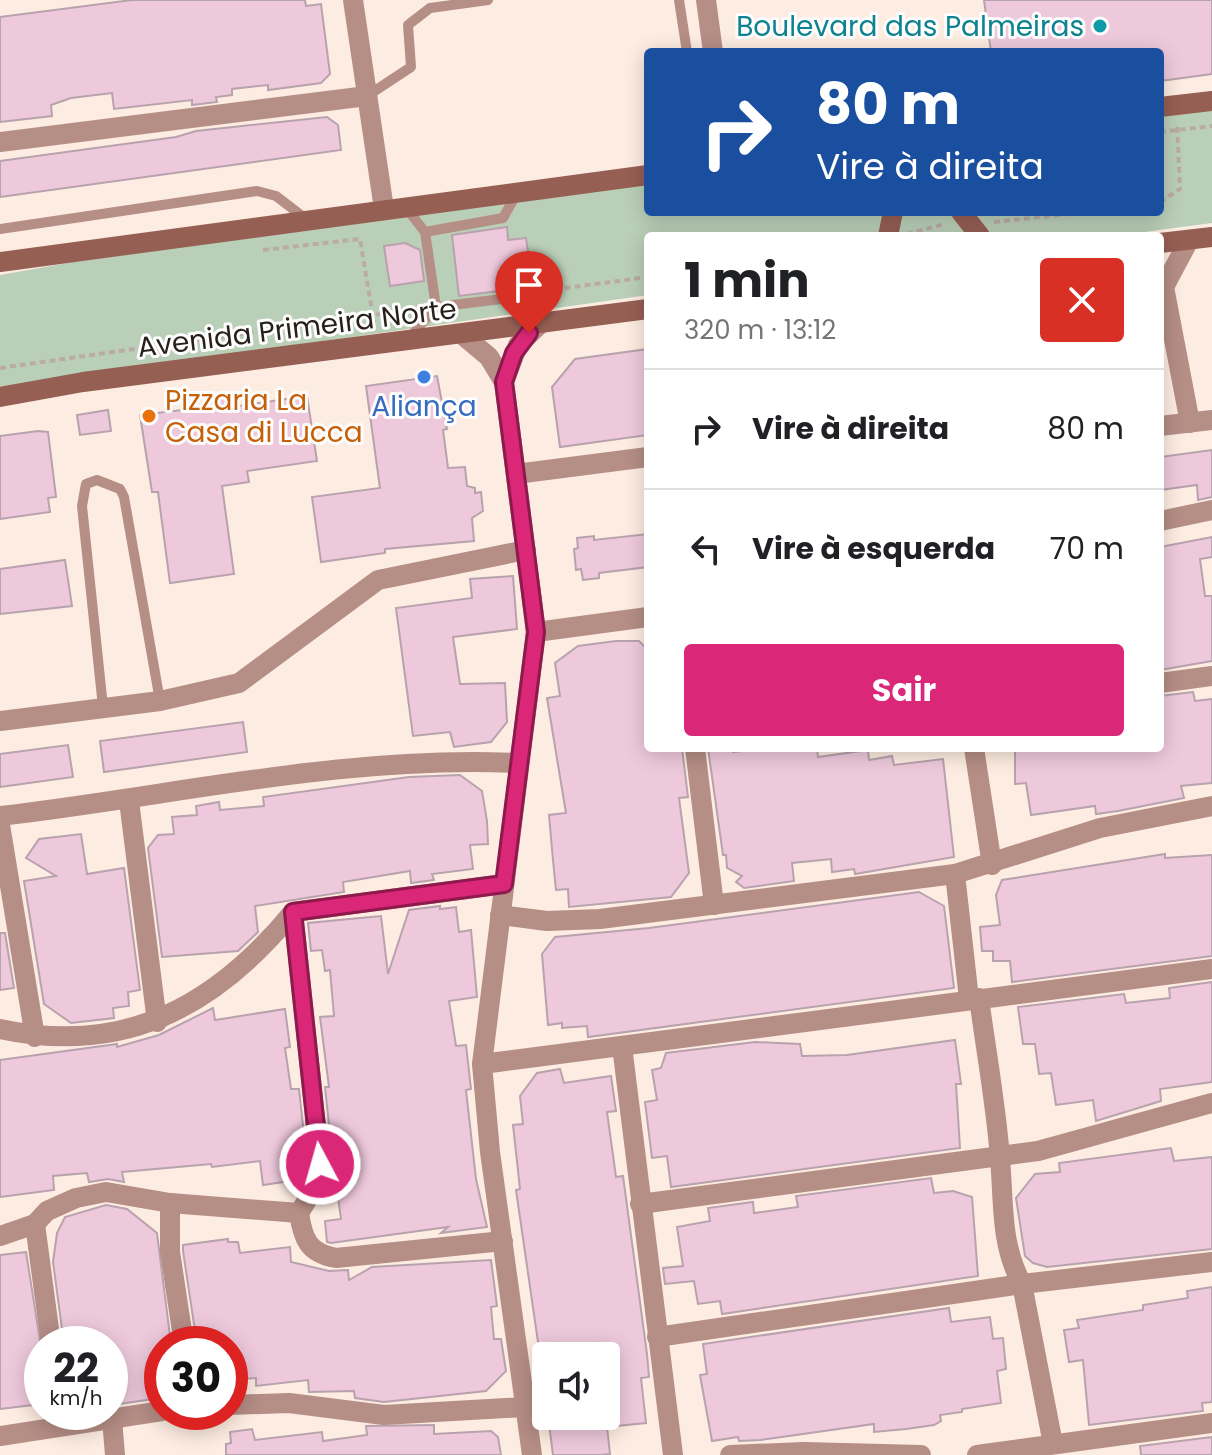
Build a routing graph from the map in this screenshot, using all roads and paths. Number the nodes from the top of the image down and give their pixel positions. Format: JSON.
{"nodes":[{"id":1,"x":353,"y":0,"type":"edge"},
{"id":2,"x":488,"y":0,"type":"edge"},
{"id":3,"x":679,"y":0,"type":"edge"},
{"id":4,"x":706,"y":0,"type":"edge"},
{"id":5,"x":686,"y":48,"type":"edge"},
{"id":6,"x":712,"y":48,"type":"edge"},
{"id":7,"x":367,"y":96,"type":"junction"},
{"id":8,"x":1212,"y":101,"type":"edge"},
{"id":9,"x":1168,"y":106,"type":"edge"},
{"id":10,"x":1212,"y":126,"type":"edge"},
{"id":11,"x":1177,"y":130,"type":"junction"},
{"id":12,"x":1164,"y":132,"type":"edge"},
{"id":13,"x":0,"y":142,"type":"edge"},
{"id":14,"x":644,"y":176,"type":"edge"},
{"id":15,"x":518,"y":192,"type":"junction"},
{"id":16,"x":1164,"y":199,"type":"edge"},
{"id":17,"x":394,"y":207,"type":"junction"},
{"id":18,"x":964,"y":216,"type":"edge"},
{"id":19,"x":306,"y":219,"type":"junction"},
{"id":20,"x":0,"y":229,"type":"edge"},
{"id":21,"x":425,"y":232,"type":"junction"},
{"id":22,"x":977,"y":232,"type":"edge"},
{"id":23,"x":1212,"y":237,"type":"edge"},
{"id":24,"x":1189,"y":240,"type":"junction"},
{"id":25,"x":1164,"y":243,"type":"edge"},
{"id":26,"x":253,"y":251,"type":"dead end"},
{"id":27,"x":0,"y":262,"type":"edge"},
{"id":28,"x":644,"y":278,"type":"edge"},
{"id":29,"x":1164,"y":282,"type":"edge"},
{"id":30,"x":526,"y":294,"type":"dead end"},
{"id":31,"x":1164,"y":295,"type":"edge"},
{"id":32,"x":436,"y":306,"type":"junction"},
{"id":33,"x":644,"y":310,"type":"edge"},
{"id":34,"x":372,"y":315,"type":"junction"},
{"id":35,"x":543,"y":323,"type":"junction"},
{"id":36,"x":375,"y":328,"type":"dead end"},
{"id":37,"x":464,"y":336,"type":"junction"},
{"id":38,"x":407,"y":341,"type":"junction"},
{"id":39,"x":0,"y":368,"type":"edge"},
{"id":40,"x":504,"y":382,"type":"junction"},
{"id":41,"x":0,"y":397,"type":"edge"},
{"id":42,"x":1212,"y":420,"type":"edge"},
{"id":43,"x":1190,"y":423,"type":"junction"},
{"id":44,"x":1164,"y":426,"type":"edge"},
{"id":45,"x":644,"y":458,"type":"edge"},
{"id":46,"x":516,"y":474,"type":"junction"},
{"id":47,"x":1212,"y":510,"type":"edge"},
{"id":48,"x":1164,"y":520,"type":"edge"},
{"id":49,"x":526,"y":550,"type":"junction"},
{"id":50,"x":644,"y":618,"type":"edge"},
{"id":51,"x":536,"y":632,"type":"junction"},
{"id":52,"x":1212,"y":676,"type":"edge"},
{"id":53,"x":1164,"y":682,"type":"edge"},
{"id":54,"x":160,"y":701,"type":"junction"},
{"id":55,"x":103,"y":707,"type":"junction"},
{"id":56,"x":0,"y":721,"type":"edge"},
{"id":57,"x":695,"y":752,"type":"edge"},
{"id":58,"x":975,"y":752,"type":"edge"},
{"id":59,"x":517,"y":763,"type":"junction"},
{"id":60,"x":129,"y":801,"type":"junction"},
{"id":61,"x":1212,"y":806,"type":"edge"},
{"id":62,"x":0,"y":816,"type":"edge"},
{"id":63,"x":0,"y":825,"type":"edge"},
{"id":64,"x":992,"y":865,"type":"junction"},
{"id":65,"x":955,"y":874,"type":"junction"},
{"id":66,"x":504,"y":884,"type":"junction"},
{"id":67,"x":714,"y":905,"type":"junction"},
{"id":68,"x":293,"y":912,"type":"junction"},
{"id":69,"x":500,"y":915,"type":"junction"},
{"id":70,"x":1212,"y":969,"type":"edge"},
{"id":71,"x":974,"y":999,"type":"junction"},
{"id":72,"x":157,"y":1022,"type":"junction"},
{"id":73,"x":0,"y":1029,"type":"edge"},
{"id":74,"x":35,"y":1037,"type":"junction"},
{"id":75,"x":622,"y":1046,"type":"junction"},
{"id":76,"x":482,"y":1064,"type":"junction"},
{"id":77,"x":1212,"y":1103,"type":"edge"},
{"id":78,"x":1000,"y":1157,"type":"junction"},
{"id":79,"x":170,"y":1203,"type":"junction"},
{"id":80,"x":640,"y":1204,"type":"junction"},
{"id":81,"x":299,"y":1213,"type":"junction"},
{"id":82,"x":35,"y":1224,"type":"junction"},
{"id":83,"x":0,"y":1236,"type":"edge"},
{"id":84,"x":503,"y":1241,"type":"junction"},
{"id":85,"x":1212,"y":1262,"type":"edge"},
{"id":86,"x":1022,"y":1284,"type":"junction"},
{"id":87,"x":49,"y":1326,"type":"edge"},
{"id":88,"x":181,"y":1326,"type":"edge"},
{"id":89,"x":657,"y":1337,"type":"junction"},
{"id":90,"x":248,"y":1404,"type":"edge"},
{"id":91,"x":525,"y":1407,"type":"junction"},
{"id":92,"x":1212,"y":1423,"type":"edge"},
{"id":93,"x":24,"y":1430,"type":"edge"},
{"id":94,"x":113,"y":1430,"type":"edge"},
{"id":95,"x":0,"y":1436,"type":"edge"},
{"id":96,"x":1053,"y":1444,"type":"junction"},
{"id":97,"x":1093,"y":1447,"type":"edge"},
{"id":98,"x":115,"y":1455,"type":"edge"},
{"id":99,"x":532,"y":1455,"type":"edge"},
{"id":100,"x":673,"y":1455,"type":"edge"},
{"id":101,"x":730,"y":1455,"type":"edge"},
{"id":102,"x":921,"y":1455,"type":"edge"},
{"id":103,"x":977,"y":1455,"type":"edge"}],
"edges":[{"from":1,"to":7,"type":"street"},
{"from":2,"to":7,"type":"lane"},
{"from":3,"to":5,"type":"lane"},
{"from":4,"to":6,"type":"street"},
{"from":7,"to":13,"type":"street"},
{"from":7,"to":17,"type":"street"},
{"from":8,"to":9,"type":"main road"},
{"from":9,"to":11,"type":"path"},
{"from":10,"to":11,"type":"path"},
{"from":11,"to":12,"type":"path"},
{"from":11,"to":16,"type":"path"},
{"from":14,"to":15,"type":"main road"},
{"from":15,"to":17,"type":"main road"},
{"from":15,"to":21,"type":"lane"},
{"from":17,"to":19,"type":"main road"},
{"from":17,"to":21,"type":"lane"},
{"from":18,"to":22,"type":"main road"},
{"from":19,"to":20,"type":"lane"},
{"from":19,"to":27,"type":"main road"},
{"from":21,"to":32,"type":"lane"},
{"from":23,"to":24,"type":"main road"},
{"from":24,"to":25,"type":"main road"},
{"from":24,"to":29,"type":"street"},
{"from":26,"to":34,"type":"path"},
{"from":28,"to":30,"type":"path"},
{"from":31,"to":43,"type":"street"},
{"from":32,"to":34,"type":"path"},
{"from":32,"to":35,"type":"lane"},
{"from":32,"to":38,"type":"lane"},
{"from":33,"to":35,"type":"main road","name":"Avenida Primeira Norte"},
{"from":34,"to":36,"type":"path"},
{"from":34,"to":39,"type":"path"},
{"from":35,"to":37,"type":"main road","name":"Avenida Primeira Norte"},
{"from":35,"to":40,"type":"street"},
{"from":37,"to":38,"type":"main road","name":"Avenida Primeira Norte"},
{"from":37,"to":40,"type":"street"},
{"from":38,"to":41,"type":"main road","name":"Avenida Primeira Norte"},
{"from":40,"to":46,"type":"street"},
{"from":42,"to":43,"type":"street"},
{"from":43,"to":44,"type":"street"},
{"from":45,"to":46,"type":"street"},
{"from":46,"to":49,"type":"street"},
{"from":47,"to":48,"type":"street"},
{"from":49,"to":51,"type":"street"},
{"from":49,"to":54,"type":"street"},
{"from":50,"to":51,"type":"street"},
{"from":51,"to":59,"type":"street"},
{"from":52,"to":53,"type":"street"},
{"from":54,"to":55,"type":"street"},
{"from":54,"to":55,"type":"lane"},
{"from":55,"to":56,"type":"street"},
{"from":57,"to":67,"type":"street"},
{"from":58,"to":64,"type":"street"},
{"from":59,"to":60,"type":"street"},
{"from":59,"to":66,"type":"street"},
{"from":60,"to":62,"type":"street"},
{"from":60,"to":72,"type":"street"},
{"from":61,"to":64,"type":"street"},
{"from":63,"to":74,"type":"street"},
{"from":64,"to":65,"type":"street"},
{"from":65,"to":67,"type":"street"},
{"from":65,"to":71,"type":"street"},
{"from":66,"to":68,"type":"street"},
{"from":66,"to":69,"type":"street"},
{"from":67,"to":69,"type":"street"},
{"from":68,"to":72,"type":"street"},
{"from":68,"to":81,"type":"street"},
{"from":69,"to":76,"type":"street"},
{"from":70,"to":71,"type":"street"},
{"from":71,"to":75,"type":"street"},
{"from":71,"to":78,"type":"street"},
{"from":72,"to":74,"type":"street"},
{"from":73,"to":74,"type":"street"},
{"from":75,"to":76,"type":"street"},
{"from":75,"to":80,"type":"street"},
{"from":76,"to":84,"type":"street"},
{"from":77,"to":78,"type":"street"},
{"from":78,"to":80,"type":"street"},
{"from":78,"to":86,"type":"street"},
{"from":79,"to":81,"type":"street"},
{"from":79,"to":82,"type":"street"},
{"from":79,"to":88,"type":"street"},
{"from":80,"to":89,"type":"street"},
{"from":81,"to":84,"type":"street"},
{"from":82,"to":83,"type":"street"},
{"from":82,"to":87,"type":"street"},
{"from":84,"to":91,"type":"street"},
{"from":85,"to":86,"type":"street"},
{"from":86,"to":89,"type":"street"},
{"from":86,"to":96,"type":"street"},
{"from":89,"to":100,"type":"street"},
{"from":90,"to":91,"type":"street"},
{"from":91,"to":99,"type":"street"},
{"from":92,"to":97,"type":"street"},
{"from":93,"to":95,"type":"street"},
{"from":94,"to":98,"type":"street"},
{"from":96,"to":97,"type":"street"},
{"from":96,"to":103,"type":"street"},
{"from":101,"to":102,"type":"street"}]}
